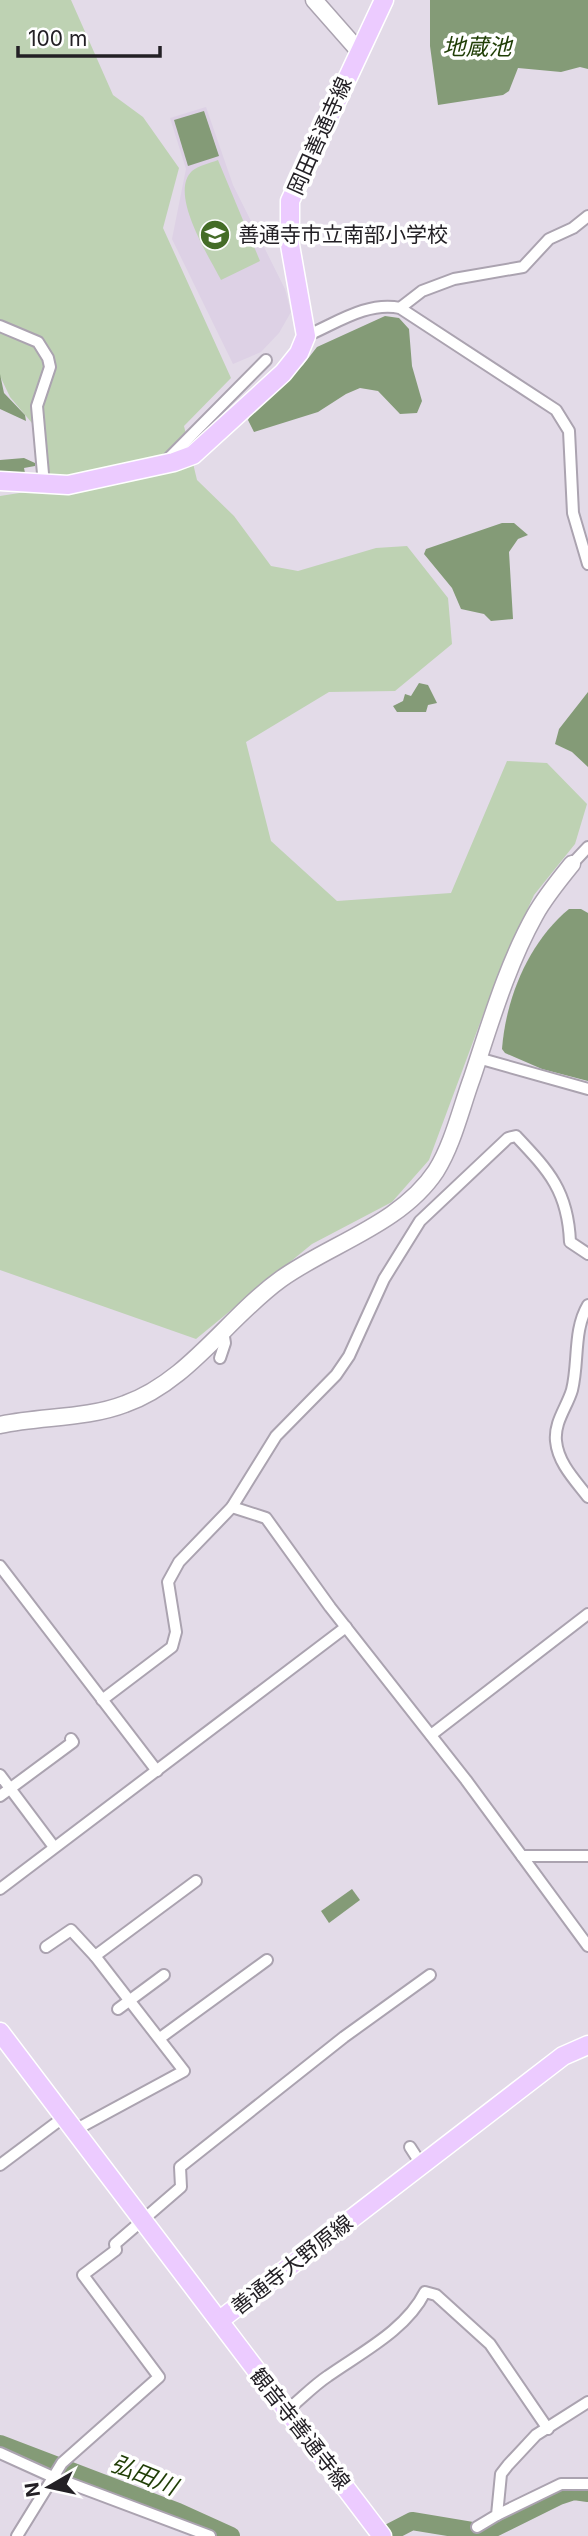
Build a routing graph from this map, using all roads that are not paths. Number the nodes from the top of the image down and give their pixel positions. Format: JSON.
{"nodes":[{"id":1,"x":314,"y":0,"type":"edge"},
{"id":2,"x":384,"y":0,"type":"edge"},
{"id":3,"x":359,"y":50,"type":"junction"},
{"id":4,"x":588,"y":216,"type":"edge"},
{"id":5,"x":400,"y":308,"type":"junction"},
{"id":6,"x":0,"y":326,"type":"edge"},
{"id":7,"x":306,"y":336,"type":"junction"},
{"id":8,"x":266,"y":360,"type":"dead end"},
{"id":9,"x":162,"y":465,"type":"junction"},
{"id":10,"x":0,"y":481,"type":"edge"},
{"id":11,"x":44,"y":485,"type":"junction"},
{"id":12,"x":588,"y":564,"type":"edge"},
{"id":13,"x":588,"y":847,"type":"edge"},
{"id":14,"x":572,"y":864,"type":"joint"},
{"id":15,"x":478,"y":1058,"type":"junction"},
{"id":16,"x":588,"y":1089,"type":"edge"},
{"id":17,"x":418,"y":1191,"type":"junction"},
{"id":18,"x":421,"y":1221,"type":"junction"},
{"id":19,"x":588,"y":1254,"type":"edge"},
{"id":20,"x":588,"y":1305,"type":"edge"},
{"id":21,"x":223,"y":1331,"type":"junction"},
{"id":22,"x":220,"y":1357,"type":"dead end"},
{"id":23,"x":0,"y":1425,"type":"edge"},
{"id":24,"x":588,"y":1497,"type":"edge"},
{"id":25,"x":232,"y":1507,"type":"junction"},
{"id":26,"x":0,"y":1566,"type":"edge"},
{"id":27,"x":588,"y":1614,"type":"edge"},
{"id":28,"x":346,"y":1626,"type":"junction"},
{"id":29,"x":102,"y":1700,"type":"junction"},
{"id":30,"x":431,"y":1735,"type":"junction"},
{"id":31,"x":71,"y":1739,"type":"dead end"},
{"id":32,"x":156,"y":1771,"type":"junction"},
{"id":33,"x":0,"y":1774,"type":"edge"},
{"id":34,"x":11,"y":1789,"type":"junction"},
{"id":35,"x":0,"y":1796,"type":"edge"},
{"id":36,"x":54,"y":1847,"type":"junction"},
{"id":37,"x":522,"y":1856,"type":"junction"},
{"id":38,"x":588,"y":1856,"type":"edge"},
{"id":39,"x":195,"y":1881,"type":"dead end"},
{"id":40,"x":0,"y":1889,"type":"edge"},
{"id":41,"x":588,"y":1946,"type":"edge"},
{"id":42,"x":46,"y":1947,"type":"dead end"},
{"id":43,"x":95,"y":1956,"type":"junction"},
{"id":44,"x":267,"y":1959,"type":"dead end"},
{"id":45,"x":164,"y":1975,"type":"dead end"},
{"id":46,"x":430,"y":1975,"type":"dead end"},
{"id":47,"x":130,"y":2000,"type":"junction"},
{"id":48,"x":118,"y":2009,"type":"dead end"},
{"id":49,"x":0,"y":2032,"type":"edge"},
{"id":50,"x":160,"y":2038,"type":"junction"},
{"id":51,"x":587,"y":2044,"type":"edge"},
{"id":52,"x":70,"y":2123,"type":"junction"},
{"id":53,"x":410,"y":2147,"type":"dead end"},
{"id":54,"x":421,"y":2164,"type":"junction"},
{"id":55,"x":0,"y":2165,"type":"edge"},
{"id":56,"x":144,"y":2219,"type":"junction"},
{"id":57,"x":220,"y":2320,"type":"junction"},
{"id":58,"x":588,"y":2402,"type":"edge"},
{"id":59,"x":286,"y":2411,"type":"junction"},
{"id":60,"x":548,"y":2429,"type":"junction"},
{"id":61,"x":0,"y":2453,"type":"edge"},
{"id":62,"x":57,"y":2470,"type":"junction"},
{"id":63,"x":588,"y":2484,"type":"edge"},
{"id":64,"x":497,"y":2515,"type":"junction"},
{"id":65,"x":477,"y":2527,"type":"dead end"},
{"id":66,"x":381,"y":2534,"type":"edge"},
{"id":67,"x":17,"y":2536,"type":"edge"},
{"id":68,"x":210,"y":2536,"type":"edge"}],
"edges":[{"from":1,"to":3,"type":"street"},
{"from":2,"to":3,"type":"main road","name":"岡田善通寺線"},
{"from":3,"to":7,"type":"main road","name":"岡田善通寺線"},
{"from":4,"to":5,"type":"street"},
{"from":5,"to":7,"type":"street"},
{"from":5,"to":12,"type":"street"},
{"from":6,"to":11,"type":"street"},
{"from":7,"to":9,"type":"main road"},
{"from":8,"to":9,"type":"street"},
{"from":9,"to":11,"type":"main road"},
{"from":10,"to":11,"type":"main road"},
{"from":13,"to":14,"type":"street"},
{"from":14,"to":15,"type":"street"},
{"from":15,"to":16,"type":"street"},
{"from":15,"to":17,"type":"street"},
{"from":17,"to":18,"type":"street"},
{"from":17,"to":21,"type":"street"},
{"from":18,"to":19,"type":"street"},
{"from":18,"to":25,"type":"street"},
{"from":20,"to":24,"type":"street"},
{"from":21,"to":22,"type":"street"},
{"from":21,"to":23,"type":"street"},
{"from":25,"to":28,"type":"street"},
{"from":25,"to":29,"type":"street"},
{"from":26,"to":29,"type":"street"},
{"from":27,"to":30,"type":"street"},
{"from":28,"to":30,"type":"street"},
{"from":28,"to":32,"type":"street"},
{"from":29,"to":32,"type":"street"},
{"from":30,"to":37,"type":"street"},
{"from":31,"to":34,"type":"street"},
{"from":32,"to":36,"type":"street"},
{"from":33,"to":34,"type":"street"},
{"from":34,"to":35,"type":"street"},
{"from":34,"to":36,"type":"street"},
{"from":36,"to":40,"type":"street"},
{"from":37,"to":38,"type":"street"},
{"from":37,"to":41,"type":"street"},
{"from":39,"to":43,"type":"street"},
{"from":42,"to":43,"type":"street"},
{"from":43,"to":47,"type":"street"},
{"from":44,"to":50,"type":"street"},
{"from":45,"to":47,"type":"street"},
{"from":46,"to":56,"type":"street"},
{"from":47,"to":48,"type":"street"},
{"from":47,"to":50,"type":"street"},
{"from":49,"to":52,"type":"main road","name":"善通寺大野原線"},
{"from":50,"to":52,"type":"street"},
{"from":51,"to":54,"type":"main road","name":"善通寺大野原線"},
{"from":52,"to":55,"type":"street"},
{"from":52,"to":56,"type":"main road","name":"善通寺大野原線"},
{"from":53,"to":54,"type":"street"},
{"from":54,"to":57,"type":"main road","name":"善通寺大野原線"},
{"from":56,"to":57,"type":"main road","name":"善通寺大野原線"},
{"from":56,"to":62,"type":"street"},
{"from":57,"to":59,"type":"main road","name":"観音寺善通寺線"},
{"from":58,"to":60,"type":"street"},
{"from":59,"to":60,"type":"street"},
{"from":59,"to":66,"type":"main road","name":"観音寺善通寺線"},
{"from":60,"to":64,"type":"street"},
{"from":61,"to":62,"type":"street"},
{"from":62,"to":67,"type":"street"},
{"from":62,"to":68,"type":"street"},
{"from":63,"to":64,"type":"street"},
{"from":64,"to":65,"type":"street"}]}
